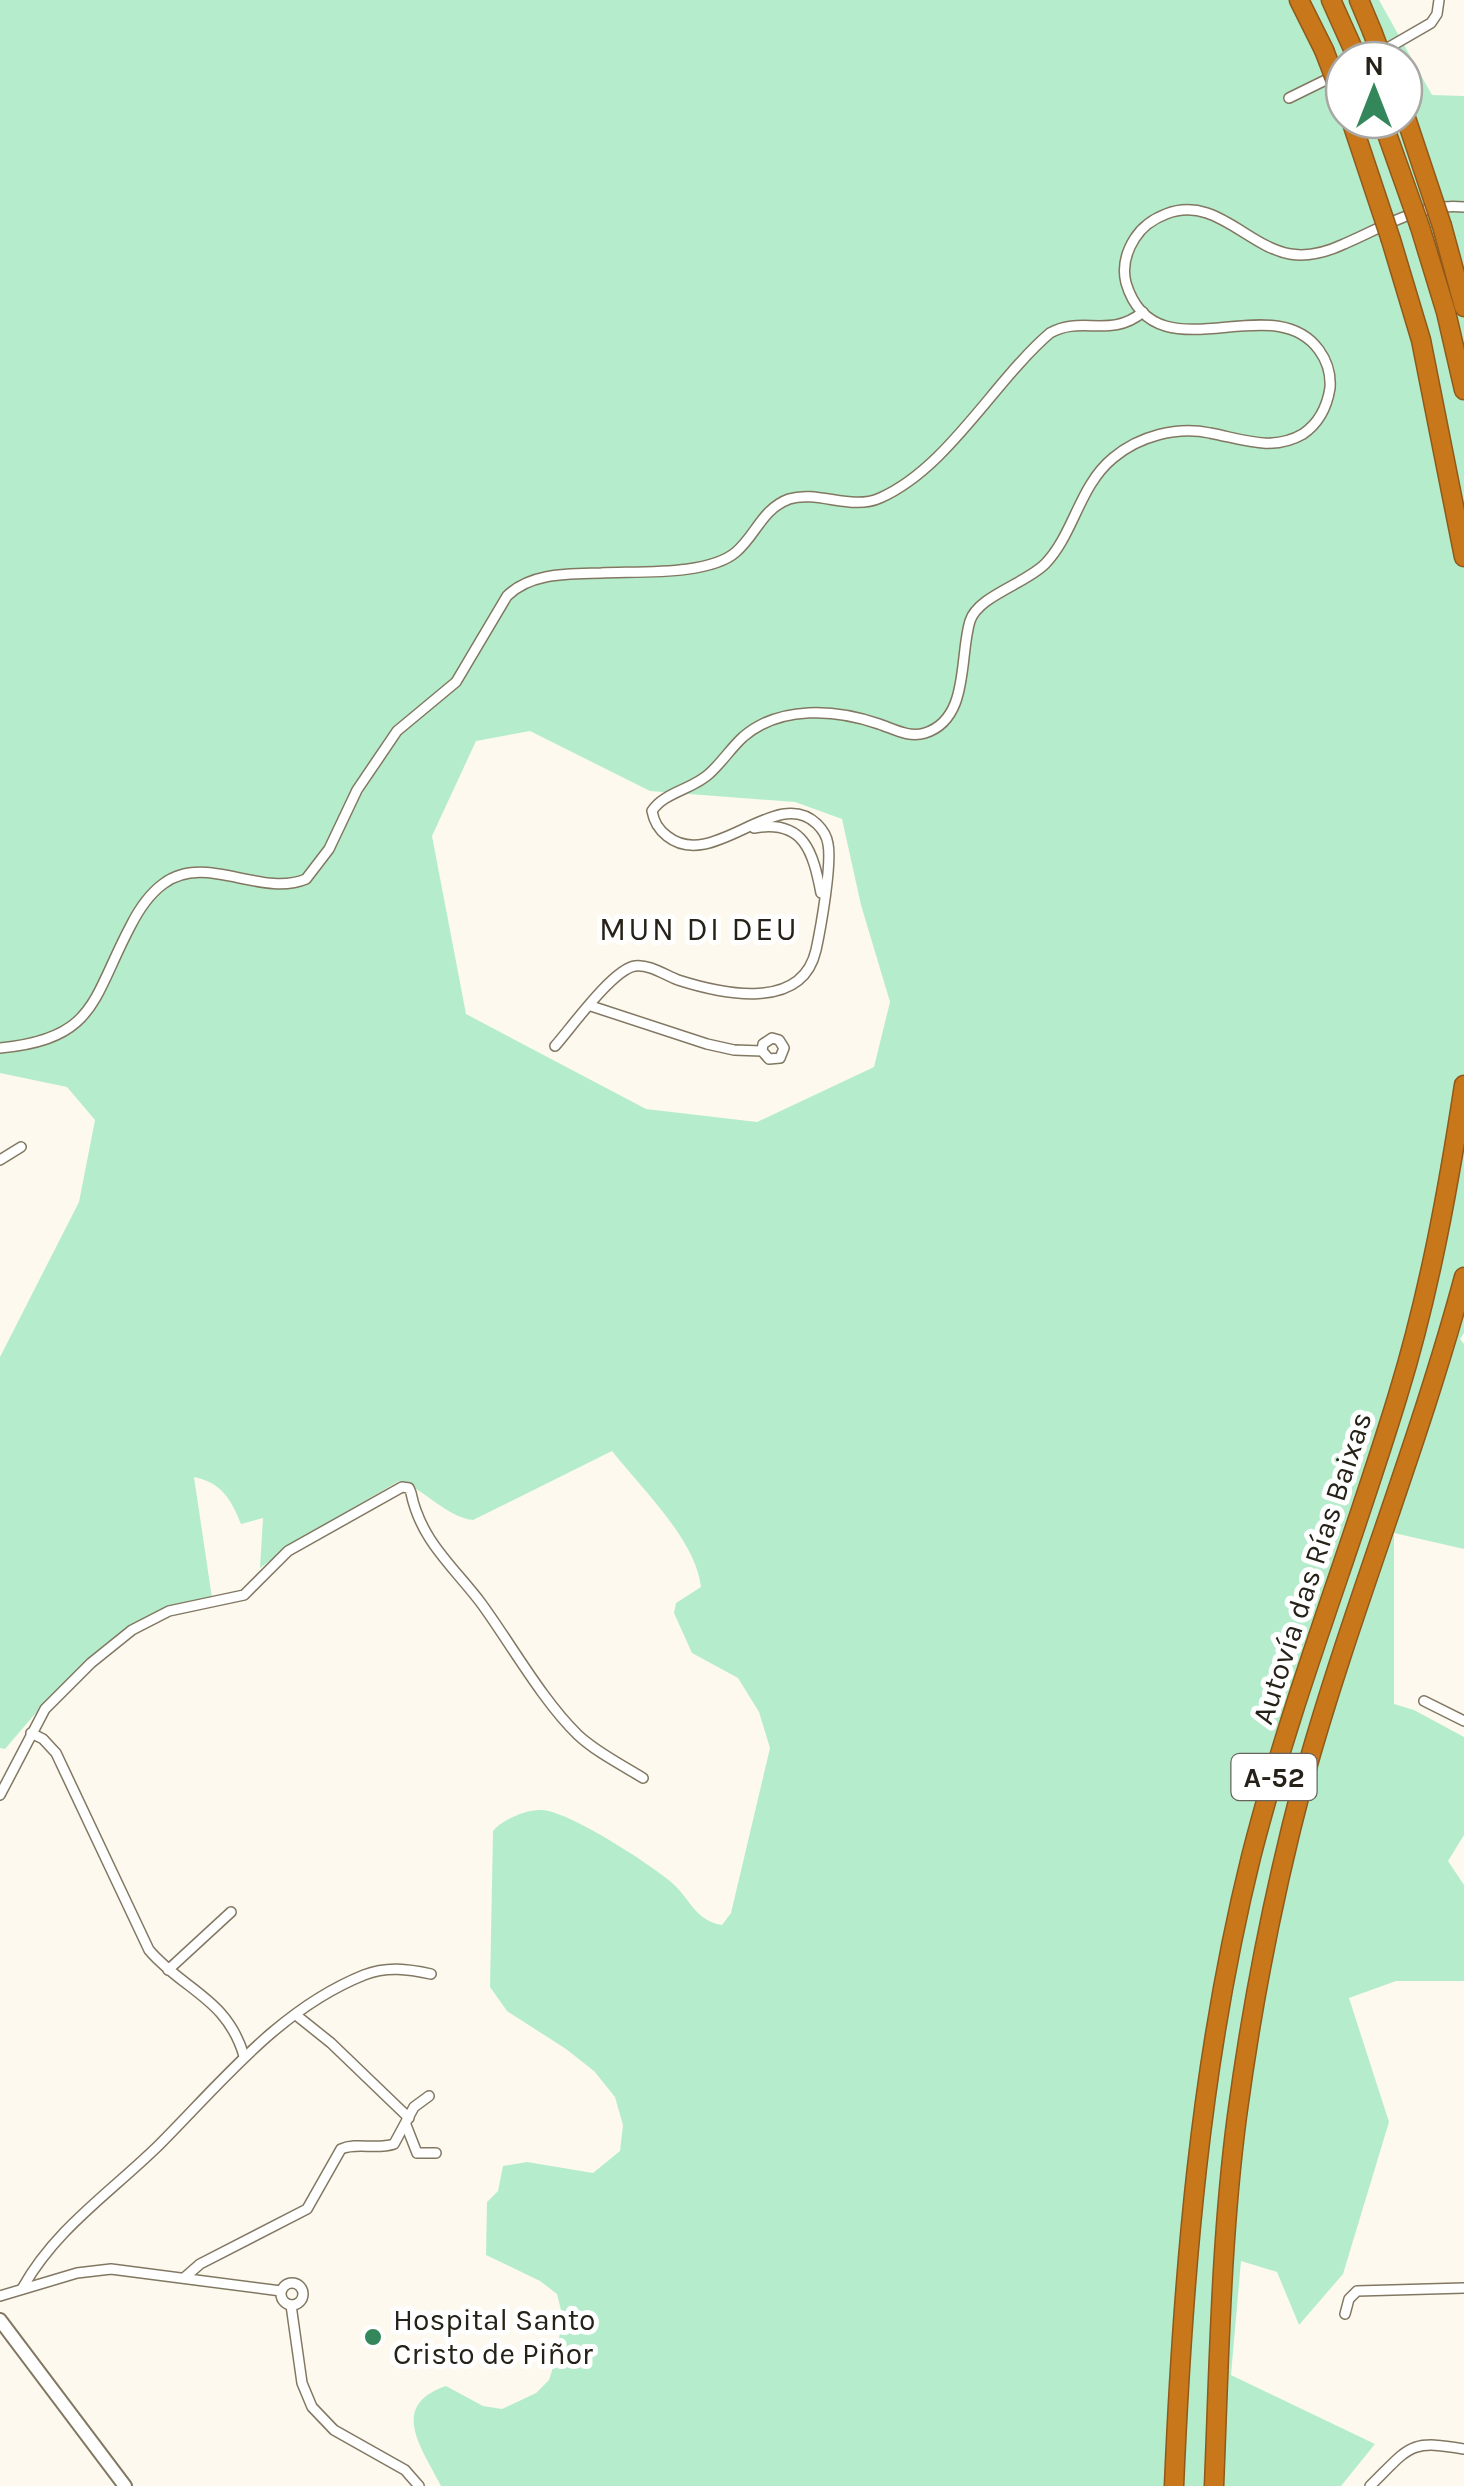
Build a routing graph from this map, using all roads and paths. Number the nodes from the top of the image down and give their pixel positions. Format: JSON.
{"nodes":[{"id":1,"x":1298,"y":0,"type":"edge"},
{"id":2,"x":1331,"y":0,"type":"edge"},
{"id":3,"x":1359,"y":0,"type":"edge"},
{"id":4,"x":1440,"y":0,"type":"edge"},
{"id":5,"x":1349,"y":40,"type":"edge"},
{"id":6,"x":1375,"y":40,"type":"edge"},
{"id":7,"x":1402,"y":40,"type":"edge"},
{"id":8,"x":1324,"y":50,"type":"edge"},
{"id":9,"x":1324,"y":81,"type":"edge"},
{"id":10,"x":1289,"y":98,"type":"dead end"},
{"id":11,"x":1358,"y":140,"type":"edge"},
{"id":12,"x":1389,"y":140,"type":"edge"},
{"id":13,"x":1413,"y":140,"type":"edge"},
{"id":14,"x":1459,"y":207,"type":"edge"},
{"id":15,"x":1464,"y":308,"type":"edge"},
{"id":16,"x":1143,"y":312,"type":"junction"},
{"id":17,"x":1464,"y":390,"type":"edge"},
{"id":18,"x":1464,"y":556,"type":"edge"},
{"id":19,"x":813,"y":821,"type":"junction"},
{"id":20,"x":737,"y":833,"type":"junction"},
{"id":21,"x":800,"y":836,"type":"junction"},
{"id":22,"x":822,"y":900,"type":"junction"},
{"id":23,"x":605,"y":989,"type":"junction"},
{"id":24,"x":591,"y":1006,"type":"junction"},
{"id":25,"x":620,"y":1016,"type":"junction"},
{"id":26,"x":555,"y":1046,"type":"dead end"},
{"id":27,"x":0,"y":1048,"type":"edge"},
{"id":28,"x":762,"y":1051,"type":"dead end"},
{"id":29,"x":1464,"y":1085,"type":"edge"},
{"id":30,"x":21,"y":1147,"type":"dead end"},
{"id":31,"x":0,"y":1160,"type":"edge"},
{"id":32,"x":1464,"y":1277,"type":"edge"},
{"id":33,"x":1424,"y":1701,"type":"dead end"},
{"id":34,"x":1464,"y":1720,"type":"edge"},
{"id":35,"x":30,"y":1733,"type":"junction"},
{"id":36,"x":643,"y":1778,"type":"dead end"},
{"id":37,"x":0,"y":1794,"type":"edge"},
{"id":38,"x":230,"y":1912,"type":"dead end"},
{"id":39,"x":168,"y":1970,"type":"junction"},
{"id":40,"x":431,"y":1974,"type":"dead end"},
{"id":41,"x":296,"y":2015,"type":"junction"},
{"id":42,"x":244,"y":2056,"type":"junction"},
{"id":43,"x":428,"y":2096,"type":"dead end"},
{"id":44,"x":407,"y":2121,"type":"junction"},
{"id":45,"x":436,"y":2153,"type":"dead end"},
{"id":46,"x":184,"y":2278,"type":"junction"},
{"id":47,"x":1464,"y":2288,"type":"edge"},
{"id":48,"x":22,"y":2289,"type":"junction"},
{"id":49,"x":282,"y":2291,"type":"junction"},
{"id":50,"x":0,"y":2296,"type":"edge"},
{"id":51,"x":291,"y":2305,"type":"junction"},
{"id":52,"x":1346,"y":2314,"type":"dead end"},
{"id":53,"x":0,"y":2320,"type":"edge"},
{"id":54,"x":1464,"y":2449,"type":"edge"},
{"id":55,"x":126,"y":2486,"type":"edge"},
{"id":56,"x":419,"y":2486,"type":"edge"},
{"id":57,"x":1174,"y":2486,"type":"edge"},
{"id":58,"x":1214,"y":2486,"type":"edge"},
{"id":59,"x":1370,"y":2486,"type":"edge"}],
"edges":[{"from":1,"to":8,"type":"highway","bridge":true},
{"from":2,"to":5,"type":"highway"},
{"from":3,"to":6,"type":"highway","bridge":true},
{"from":4,"to":7,"type":"street"},
{"from":9,"to":10,"type":"street"},
{"from":11,"to":18,"type":"highway","bridge":true},
{"from":12,"to":17,"type":"highway","bridge":true},
{"from":13,"to":15,"type":"highway","bridge":true},
{"from":14,"to":16,"type":"street"},
{"from":16,"to":20,"type":"street"},
{"from":16,"to":27,"type":"street"},
{"from":19,"to":20,"type":"street"},
{"from":19,"to":21,"type":"street"},
{"from":19,"to":22,"type":"street"},
{"from":20,"to":21,"type":"street"},
{"from":21,"to":22,"type":"street"},
{"from":22,"to":23,"type":"street"},
{"from":23,"to":24,"type":"street"},
{"from":23,"to":25,"type":"street"},
{"from":24,"to":25,"type":"street"},
{"from":24,"to":26,"type":"street"},
{"from":25,"to":28,"type":"street"},
{"from":29,"to":57,"type":"highway","name":"Autovía das Rías Baixas","number":"A-52"},
{"from":30,"to":31,"type":"street"},
{"from":32,"to":58,"type":"highway","name":"Autovía das Rías Baixas","number":"A-52"},
{"from":33,"to":34,"type":"street"},
{"from":35,"to":36,"type":"street"},
{"from":35,"to":37,"type":"street"},
{"from":35,"to":39,"type":"street"},
{"from":38,"to":39,"type":"street"},
{"from":39,"to":42,"type":"street"},
{"from":40,"to":41,"type":"street"},
{"from":41,"to":42,"type":"street"},
{"from":41,"to":44,"type":"street"},
{"from":42,"to":48,"type":"street"},
{"from":43,"to":44,"type":"street"},
{"from":44,"to":45,"type":"street"},
{"from":44,"to":46,"type":"street"},
{"from":46,"to":48,"type":"street"},
{"from":46,"to":49,"type":"street"},
{"from":47,"to":52,"type":"street"},
{"from":48,"to":50,"type":"street"},
{"from":49,"to":51,"type":"street"},
{"from":49,"to":51,"type":"street"},
{"from":51,"to":56,"type":"street"},
{"from":53,"to":55,"type":"street"},
{"from":54,"to":59,"type":"street"}]}
